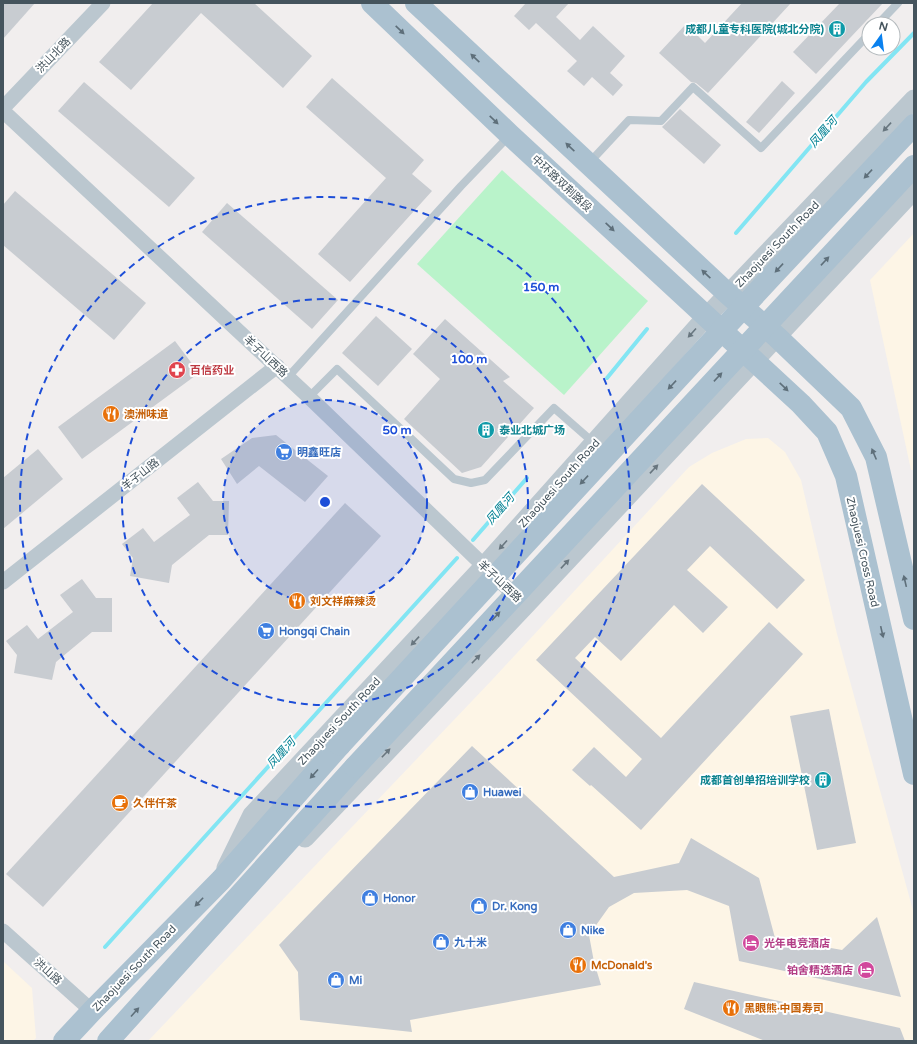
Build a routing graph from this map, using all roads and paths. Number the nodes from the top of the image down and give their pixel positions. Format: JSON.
{"nodes":[{"id":1,"x":103,"y":3,"type":"edge"},
{"id":2,"x":372,"y":3,"type":"edge"},
{"id":3,"x":416,"y":3,"type":"edge"},
{"id":4,"x":898,"y":3,"type":"edge"},
{"id":5,"x":886,"y":16,"type":"edge"},
{"id":6,"x":861,"y":42,"type":"edge"},
{"id":7,"x":914,"y":99,"type":"edge"},
{"id":8,"x":3,"y":108,"type":"edge"},
{"id":9,"x":3,"y":111,"type":"edge"},
{"id":10,"x":914,"y":125,"type":"edge"},
{"id":11,"x":510,"y":135,"type":"junction"},
{"id":12,"x":588,"y":164,"type":"junction"},
{"id":13,"x":914,"y":166,"type":"edge"},
{"id":14,"x":914,"y":190,"type":"edge"},
{"id":15,"x":728,"y":294,"type":"junction"},
{"id":16,"x":706,"y":317,"type":"junction"},
{"id":17,"x":777,"y":337,"type":"junction"},
{"id":18,"x":755,"y":360,"type":"junction"},
{"id":19,"x":277,"y":366,"type":"junction"},
{"id":20,"x":288,"y":377,"type":"junction"},
{"id":21,"x":309,"y":397,"type":"junction"},
{"id":22,"x":594,"y":444,"type":"junction"},
{"id":23,"x":484,"y":566,"type":"junction"},
{"id":24,"x":3,"y":582,"type":"edge"},
{"id":25,"x":526,"y":606,"type":"junction"},
{"id":26,"x":914,"y":618,"type":"edge"},
{"id":27,"x":914,"y":774,"type":"edge"},
{"id":28,"x":221,"y":880,"type":"junction"},
{"id":29,"x":238,"y":897,"type":"junction"},
{"id":30,"x":3,"y":931,"type":"edge"},
{"id":31,"x":92,"y":1011,"type":"junction"},
{"id":32,"x":113,"y":1039,"type":"edge"},
{"id":33,"x":64,"y":1041,"type":"edge"}],
"edges":[{"from":1,"to":8,"type":"street","name":"洪山北路"},
{"from":2,"to":11,"type":"main road","name":"中环路双荆路段","one_way":true},
{"from":12,"to":3,"type":"main road","one_way":true},
{"from":4,"to":5,"type":"lane"},
{"from":6,"to":12,"type":"lane"},
{"from":7,"to":15,"type":"street","name":"Zhaojuesi South Road","one_way":true},
{"from":9,"to":19,"type":"street","name":"羊子山西路"},
{"from":10,"to":28,"type":"main road","name":"Zhaojuesi South Road","one_way":true,"bridge":true},
{"from":11,"to":16,"type":"main road","name":"中环路双荆路段","one_way":true},
{"from":11,"to":20,"type":"lane"},
{"from":15,"to":12,"type":"main road","one_way":true},
{"from":29,"to":13,"type":"main road","one_way":true,"bridge":true},
{"from":14,"to":17,"type":"street"},
{"from":15,"to":16,"type":"street","name":"Zhaojuesi South Road"},
{"from":15,"to":17,"type":"main road"},
{"from":16,"to":18,"type":"main road","name":"中环路双荆路段"},
{"from":16,"to":22,"type":"street","name":"Zhaojuesi South Road","one_way":true},
{"from":17,"to":18,"type":"street"},
{"from":26,"to":17,"type":"main road","one_way":true},
{"from":25,"to":18,"type":"street","one_way":true},
{"from":18,"to":27,"type":"main road","name":"Zhaojuesi Cross Road","one_way":true},
{"from":19,"to":20,"type":"street","name":"羊子山西路"},
{"from":19,"to":24,"type":"street","name":"羊子山路"},
{"from":20,"to":21,"type":"street","name":"羊子山西路"},
{"from":21,"to":22,"type":"lane"},
{"from":21,"to":23,"type":"street","name":"羊子山西路"},
{"from":22,"to":23,"type":"street","name":"Zhaojuesi South Road","one_way":true},
{"from":23,"to":25,"type":"street","name":"羊子山西路"},
{"from":23,"to":28,"type":"street","name":"Zhaojuesi South Road","one_way":true},
{"from":29,"to":25,"type":"street","one_way":true},
{"from":28,"to":31,"type":"main road","name":"Zhaojuesi South Road","one_way":true},
{"from":32,"to":29,"type":"main road","one_way":true},
{"from":30,"to":31,"type":"street","name":"洪山路"},
{"from":31,"to":33,"type":"main road","name":"Zhaojuesi South Road"}]}
